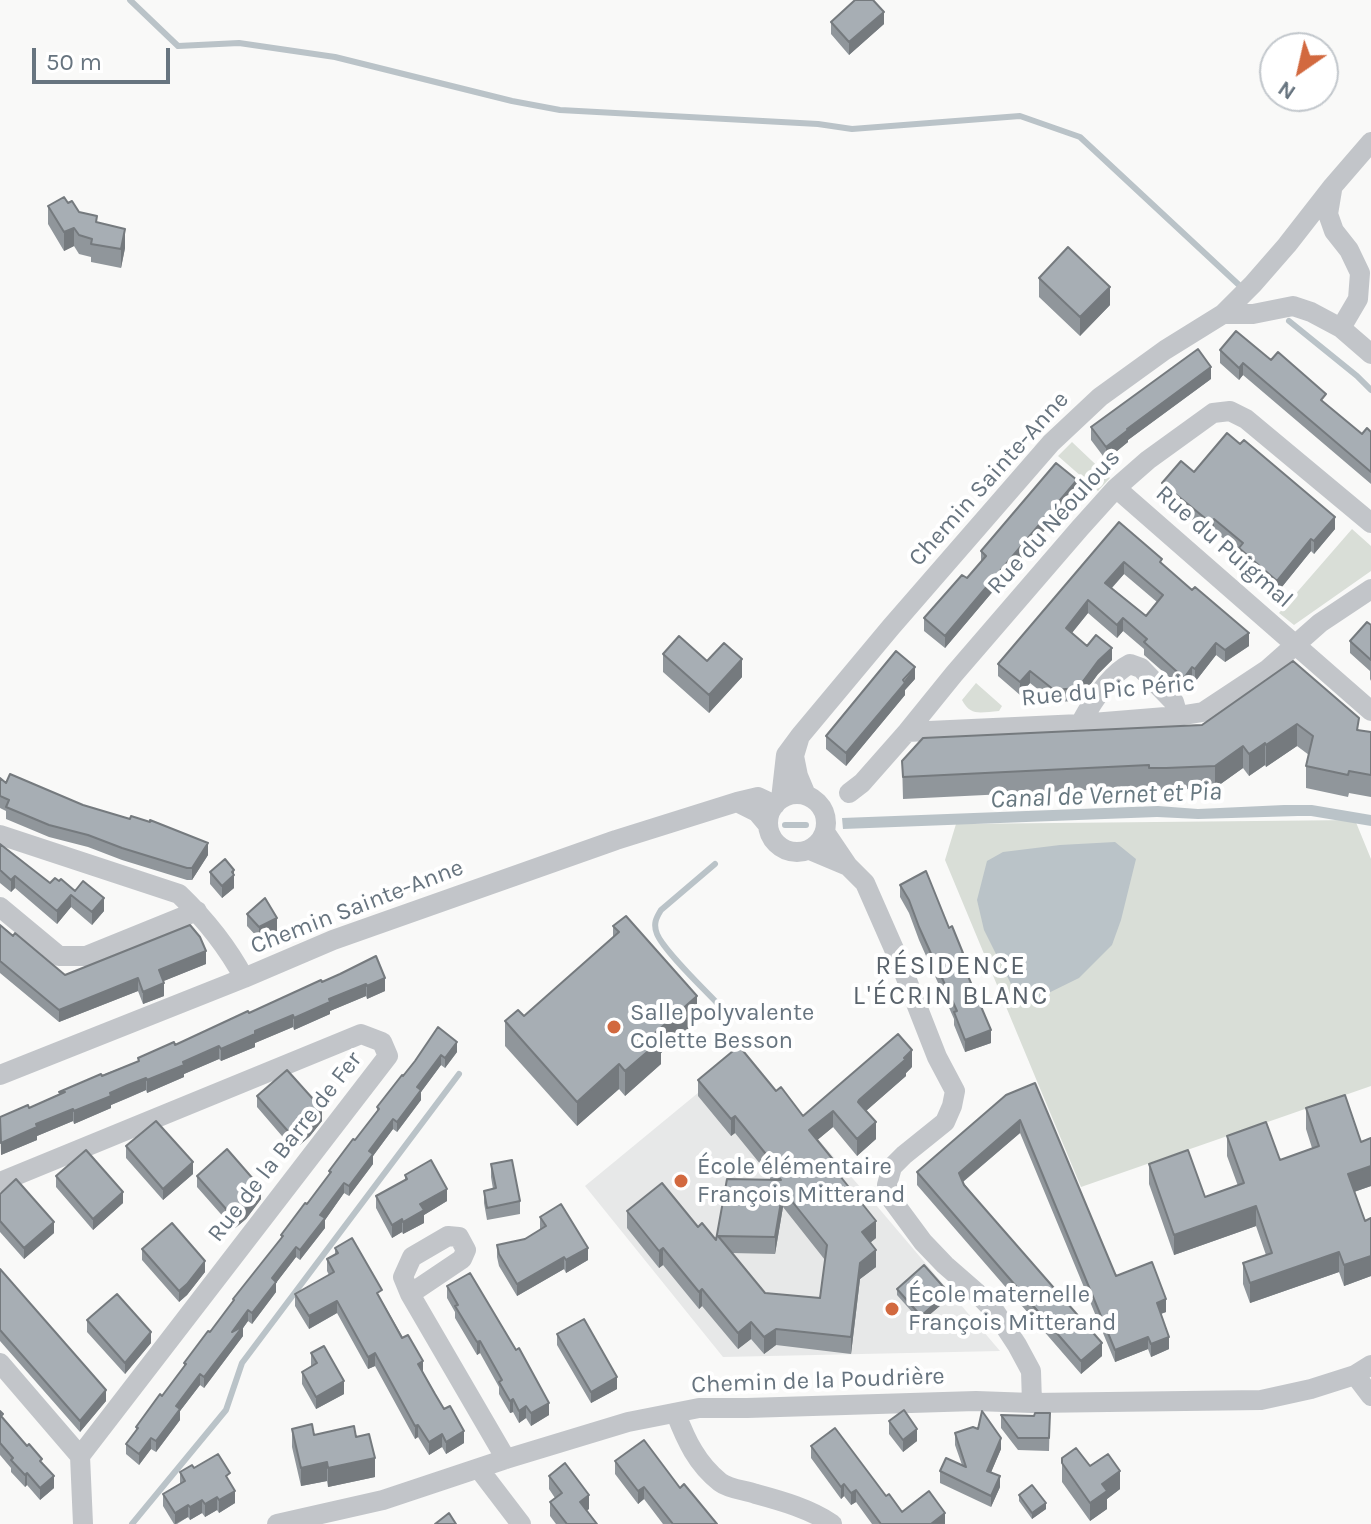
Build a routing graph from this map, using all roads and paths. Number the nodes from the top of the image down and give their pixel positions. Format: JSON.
{"nodes":[{"id":1,"x":1371,"y":142,"type":"edge"},
{"id":2,"x":1333,"y":186,"type":"junction"},
{"id":3,"x":1223,"y":314,"type":"junction"},
{"id":4,"x":1341,"y":328,"type":"junction"},
{"id":5,"x":1371,"y":354,"type":"edge"},
{"id":6,"x":1116,"y":488,"type":"junction"},
{"id":7,"x":1371,"y":523,"type":"edge"},
{"id":8,"x":1371,"y":589,"type":"edge"},
{"id":9,"x":1297,"y":645,"type":"junction"},
{"id":10,"x":935,"y":698,"type":"junction"},
{"id":11,"x":1371,"y":711,"type":"edge"},
{"id":12,"x":1178,"y":716,"type":"junction"},
{"id":13,"x":1080,"y":724,"type":"junction"},
{"id":14,"x":939,"y":731,"type":"junction"},
{"id":15,"x":907,"y":732,"type":"junction"},
{"id":16,"x":800,"y":736,"type":"junction"},
{"id":17,"x":849,"y":793,"type":"junction"},
{"id":18,"x":811,"y":798,"type":"junction"},
{"id":19,"x":737,"y":802,"type":"junction"},
{"id":20,"x":778,"y":802,"type":"junction"},
{"id":21,"x":768,"y":825,"type":"junction"},
{"id":22,"x":826,"y":826,"type":"junction"},
{"id":23,"x":0,"y":835,"type":"edge"},
{"id":24,"x":810,"y":850,"type":"junction"},
{"id":25,"x":848,"y":866,"type":"junction"},
{"id":26,"x":0,"y":907,"type":"edge"},
{"id":27,"x":197,"y":911,"type":"junction"},
{"id":28,"x":244,"y":978,"type":"junction"},
{"id":29,"x":0,"y":1075,"type":"edge"},
{"id":30,"x":0,"y":1182,"type":"edge"},
{"id":31,"x":410,"y":1294,"type":"dead end"},
{"id":32,"x":0,"y":1363,"type":"edge"},
{"id":33,"x":1363,"y":1370,"type":"edge"},
{"id":34,"x":1371,"y":1396,"type":"edge"},
{"id":35,"x":1032,"y":1403,"type":"junction"},
{"id":36,"x":676,"y":1414,"type":"junction"},
{"id":37,"x":80,"y":1456,"type":"junction"},
{"id":38,"x":506,"y":1459,"type":"junction"},
{"id":39,"x":479,"y":1469,"type":"junction"},
{"id":40,"x":83,"y":1524,"type":"edge"},
{"id":41,"x":277,"y":1524,"type":"edge"},
{"id":42,"x":521,"y":1524,"type":"edge"},
{"id":43,"x":832,"y":1524,"type":"edge"}],
"edges":[{"from":1,"to":2,"type":"street","name":"Chemin Sainte-Anne"},
{"from":2,"to":3,"type":"street","name":"Chemin Sainte-Anne"},
{"from":2,"to":4,"type":"street"},
{"from":3,"to":4,"type":"street"},
{"from":3,"to":16,"type":"street","name":"Chemin Sainte-Anne"},
{"from":4,"to":5,"type":"street"},
{"from":6,"to":7,"type":"street","name":"Rue du Néoulous"},
{"from":6,"to":9,"type":"street","name":"Rue du Puigmal"},
{"from":6,"to":10,"type":"street","name":"Rue du Néoulous"},
{"from":8,"to":9,"type":"street","name":"Rue du Pic Péric"},
{"from":9,"to":11,"type":"street","name":"Rue du Puigmal"},
{"from":9,"to":12,"type":"street","name":"Rue du Pic Péric"},
{"from":10,"to":14,"type":"street"},
{"from":10,"to":15,"type":"street","name":"Rue du Néoulous"},
{"from":12,"to":13,"type":"street","name":"Rue du Pic Péric"},
{"from":12,"to":13,"type":"street"},
{"from":13,"to":14,"type":"street","name":"Rue du Pic Péric"},
{"from":14,"to":15,"type":"street","name":"Rue du Pic Péric"},
{"from":15,"to":17,"type":"street","name":"Rue du Néoulous"},
{"from":16,"to":18,"type":"street"},
{"from":16,"to":20,"type":"street","name":"Chemin Sainte-Anne"},
{"from":17,"to":18,"type":"street"},
{"from":17,"to":22,"type":"street","name":"Rue du Néoulous"},
{"from":18,"to":20,"type":"street"},
{"from":18,"to":22,"type":"street"},
{"from":19,"to":20,"type":"street","name":"Chemin Sainte-Anne"},
{"from":19,"to":21,"type":"street"},
{"from":19,"to":28,"type":"street","name":"Chemin Sainte-Anne"},
{"from":20,"to":21,"type":"street"},
{"from":21,"to":24,"type":"street"},
{"from":22,"to":24,"type":"street"},
{"from":22,"to":25,"type":"street"},
{"from":23,"to":27,"type":"street"},
{"from":24,"to":25,"type":"street"},
{"from":25,"to":35,"type":"street"},
{"from":26,"to":27,"type":"street"},
{"from":27,"to":28,"type":"street"},
{"from":28,"to":29,"type":"street","name":"Chemin Sainte-Anne"},
{"from":30,"to":37,"type":"street","name":"Rue de la Barre de Fer"},
{"from":31,"to":38,"type":"street"},
{"from":32,"to":37,"type":"street"},
{"from":33,"to":34,"type":"street"},
{"from":33,"to":35,"type":"street","name":"Chemin de la Poudrière"},
{"from":35,"to":36,"type":"street","name":"Chemin de la Poudrière"},
{"from":36,"to":38,"type":"street","name":"Chemin de la Poudrière"},
{"from":36,"to":43,"type":"street"},
{"from":37,"to":40,"type":"street"},
{"from":38,"to":39,"type":"street","name":"Chemin de la Poudrière"},
{"from":39,"to":41,"type":"street","name":"Chemin de la Poudrière"},
{"from":39,"to":42,"type":"street"}]}
